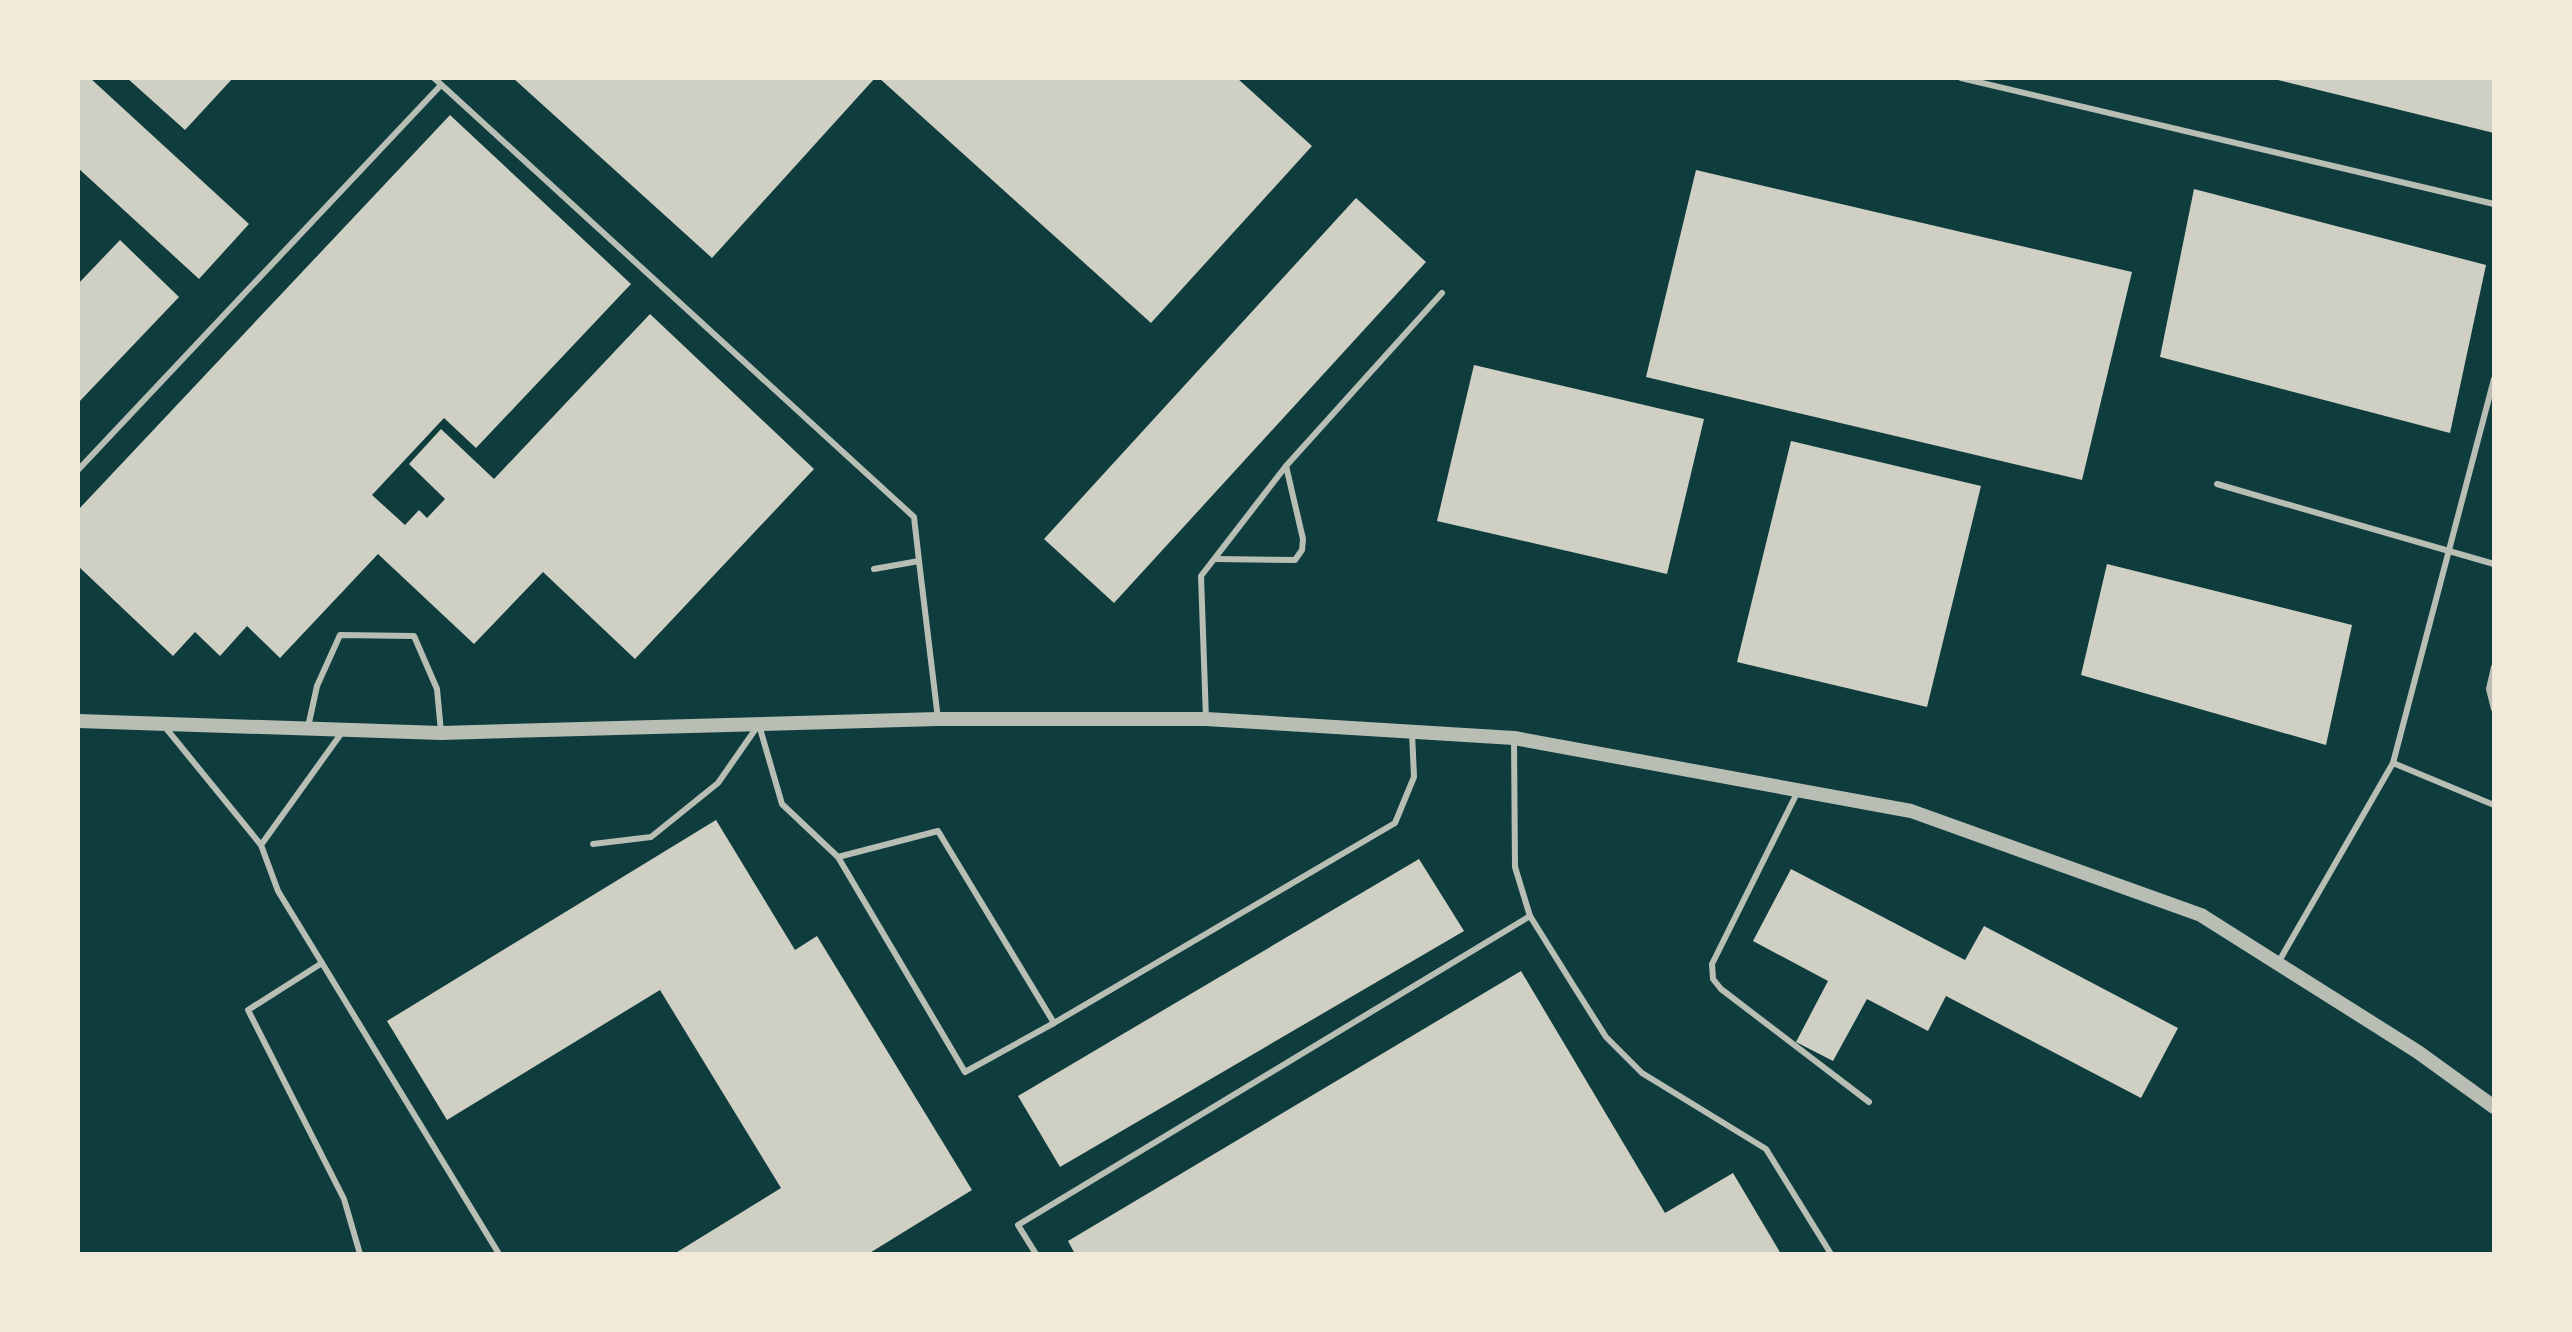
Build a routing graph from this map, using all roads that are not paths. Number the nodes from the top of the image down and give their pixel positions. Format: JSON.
{"nodes":[{"id":1,"x":434,"y":78,"type":"edge"},
{"id":2,"x":1961,"y":78,"type":"edge"},
{"id":3,"x":441,"y":85,"type":"junction"},
{"id":4,"x":2494,"y":204,"type":"edge"},
{"id":5,"x":1442,"y":293,"type":"dead end"},
{"id":6,"x":2494,"y":379,"type":"edge"},
{"id":7,"x":2490,"y":406,"type":"edge"},
{"id":8,"x":1286,"y":466,"type":"junction"},
{"id":9,"x":78,"y":470,"type":"edge"},
{"id":10,"x":2217,"y":484,"type":"dead end"},
{"id":11,"x":2449,"y":552,"type":"junction"},
{"id":12,"x":1215,"y":559,"type":"junction"},
{"id":13,"x":919,"y":561,"type":"junction"},
{"id":14,"x":2494,"y":564,"type":"edge"},
{"id":15,"x":874,"y":569,"type":"dead end"},
{"id":16,"x":2494,"y":667,"type":"edge"},
{"id":17,"x":2494,"y":709,"type":"edge"},
{"id":18,"x":938,"y":719,"type":"junction"},
{"id":19,"x":1206,"y":719,"type":"junction"},
{"id":20,"x":78,"y":721,"type":"edge"},
{"id":21,"x":164,"y":725,"type":"junction"},
{"id":22,"x":759,"y":725,"type":"junction"},
{"id":23,"x":344,"y":730,"type":"junction"},
{"id":24,"x":307,"y":731,"type":"junction"},
{"id":25,"x":1412,"y":732,"type":"junction"},
{"id":26,"x":441,"y":733,"type":"junction"},
{"id":27,"x":1514,"y":738,"type":"junction"},
{"id":28,"x":2393,"y":763,"type":"junction"},
{"id":29,"x":1798,"y":791,"type":"junction"},
{"id":30,"x":2494,"y":805,"type":"edge"},
{"id":31,"x":593,"y":844,"type":"dead end"},
{"id":32,"x":261,"y":845,"type":"junction"},
{"id":33,"x":838,"y":857,"type":"junction"},
{"id":34,"x":1530,"y":916,"type":"junction"},
{"id":35,"x":322,"y":963,"type":"junction"},
{"id":36,"x":2278,"y":963,"type":"junction"},
{"id":37,"x":1054,"y":1023,"type":"junction"},
{"id":38,"x":1869,"y":1102,"type":"dead end"},
{"id":39,"x":2494,"y":1107,"type":"edge"},
{"id":40,"x":360,"y":1254,"type":"edge"},
{"id":41,"x":499,"y":1254,"type":"edge"},
{"id":42,"x":1036,"y":1254,"type":"edge"},
{"id":43,"x":1831,"y":1254,"type":"edge"}],
"edges":[{"from":1,"to":3,"type":"lane"},
{"from":2,"to":4,"type":"lane"},
{"from":3,"to":9,"type":"lane"},
{"from":3,"to":13,"type":"lane"},
{"from":5,"to":8,"type":"lane"},
{"from":6,"to":7,"type":"lane"},
{"from":7,"to":11,"type":"lane"},
{"from":8,"to":12,"type":"lane"},
{"from":8,"to":12,"type":"lane"},
{"from":10,"to":11,"type":"lane"},
{"from":11,"to":14,"type":"lane"},
{"from":11,"to":28,"type":"lane"},
{"from":12,"to":19,"type":"lane"},
{"from":13,"to":15,"type":"lane"},
{"from":13,"to":18,"type":"lane"},
{"from":16,"to":17,"type":"lane"},
{"from":18,"to":19,"type":"street"},
{"from":18,"to":22,"type":"street"},
{"from":19,"to":25,"type":"street"},
{"from":20,"to":21,"type":"street"},
{"from":21,"to":24,"type":"street"},
{"from":21,"to":32,"type":"lane"},
{"from":22,"to":26,"type":"street"},
{"from":22,"to":31,"type":"lane"},
{"from":22,"to":33,"type":"lane"},
{"from":23,"to":24,"type":"street"},
{"from":23,"to":26,"type":"street"},
{"from":23,"to":32,"type":"lane"},
{"from":24,"to":26,"type":"lane"},
{"from":25,"to":27,"type":"street"},
{"from":25,"to":37,"type":"lane"},
{"from":27,"to":29,"type":"street"},
{"from":27,"to":34,"type":"lane"},
{"from":28,"to":30,"type":"lane"},
{"from":28,"to":36,"type":"lane"},
{"from":29,"to":36,"type":"street"},
{"from":29,"to":38,"type":"lane"},
{"from":32,"to":35,"type":"lane"},
{"from":33,"to":37,"type":"lane"},
{"from":33,"to":37,"type":"lane"},
{"from":34,"to":42,"type":"lane"},
{"from":34,"to":43,"type":"lane"},
{"from":35,"to":40,"type":"lane"},
{"from":35,"to":41,"type":"lane"},
{"from":36,"to":39,"type":"street"}]}
